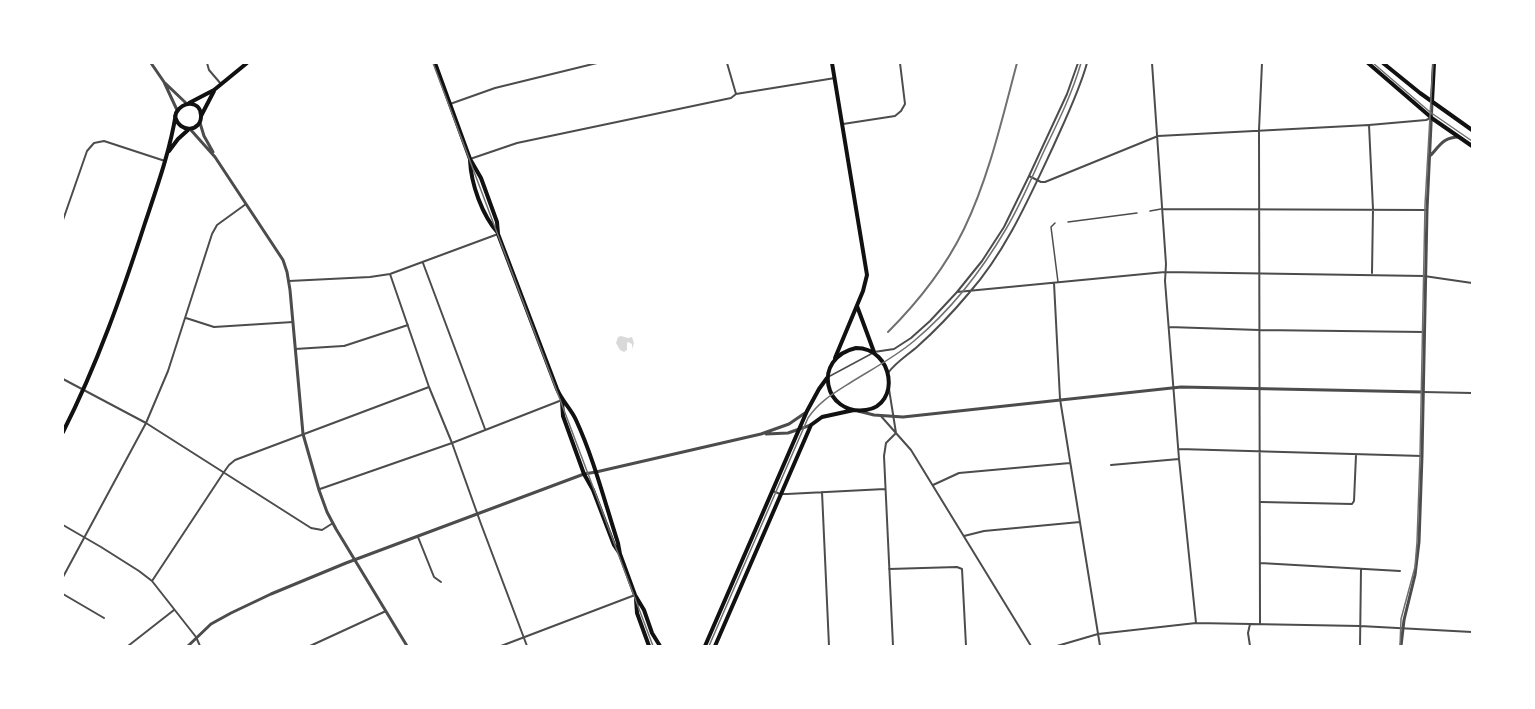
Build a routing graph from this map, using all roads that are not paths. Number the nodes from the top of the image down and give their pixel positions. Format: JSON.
{"nodes":[{"id":1,"x":151,"y":63,"type":"edge"},
{"id":2,"x":207,"y":63,"type":"edge"},
{"id":3,"x":247,"y":63,"type":"edge"},
{"id":4,"x":435,"y":63,"type":"edge"},
{"id":5,"x":597,"y":63,"type":"edge"},
{"id":6,"x":727,"y":63,"type":"edge"},
{"id":7,"x":832,"y":63,"type":"edge"},
{"id":8,"x":900,"y":63,"type":"edge"},
{"id":9,"x":1078,"y":63,"type":"edge"},
{"id":10,"x":1087,"y":63,"type":"edge"},
{"id":11,"x":1152,"y":63,"type":"edge"},
{"id":12,"x":1262,"y":63,"type":"edge"},
{"id":13,"x":1368,"y":63,"type":"edge"},
{"id":14,"x":1383,"y":63,"type":"edge"},
{"id":15,"x":1434,"y":63,"type":"edge"},
{"id":16,"x":835,"y":78,"type":"junction"},
{"id":17,"x":164,"y":82,"type":"junction"},
{"id":18,"x":221,"y":84,"type":"junction"},
{"id":19,"x":214,"y":90,"type":"junction"},
{"id":20,"x":736,"y":94,"type":"junction"},
{"id":21,"x":1432,"y":103,"type":"junction"},
{"id":22,"x":188,"y":104,"type":"junction"},
{"id":23,"x":450,"y":105,"type":"junction"},
{"id":24,"x":177,"y":110,"type":"junction"},
{"id":25,"x":176,"y":116,"type":"junction"},
{"id":26,"x":201,"y":116,"type":"junction"},
{"id":27,"x":1432,"y":117,"type":"junction"},
{"id":28,"x":200,"y":121,"type":"junction"},
{"id":29,"x":843,"y":124,"type":"junction"},
{"id":30,"x":1369,"y":125,"type":"junction"},
{"id":31,"x":189,"y":129,"type":"junction"},
{"id":32,"x":1259,"y":130,"type":"junction"},
{"id":33,"x":1472,"y":130,"type":"edge"},
{"id":34,"x":1158,"y":136,"type":"junction"},
{"id":35,"x":1459,"y":137,"type":"junction"},
{"id":36,"x":1472,"y":146,"type":"edge"},
{"id":37,"x":169,"y":151,"type":"junction"},
{"id":38,"x":1430,"y":156,"type":"junction"},
{"id":39,"x":215,"y":157,"type":"junction"},
{"id":40,"x":470,"y":159,"type":"junction"},
{"id":41,"x":165,"y":161,"type":"junction"},
{"id":42,"x":1029,"y":176,"type":"junction"},
{"id":43,"x":1037,"y":180,"type":"junction"},
{"id":44,"x":246,"y":204,"type":"junction"},
{"id":45,"x":1162,"y":209,"type":"junction"},
{"id":46,"x":1259,"y":209,"type":"junction"},
{"id":47,"x":1373,"y":209,"type":"junction"},
{"id":48,"x":1427,"y":210,"type":"junction"},
{"id":49,"x":1150,"y":211,"type":"dead end"},
{"id":50,"x":1137,"y":213,"type":"dead end"},
{"id":51,"x":63,"y":220,"type":"edge"},
{"id":52,"x":1068,"y":222,"type":"dead end"},
{"id":53,"x":1055,"y":223,"type":"dead end"},
{"id":54,"x":498,"y":234,"type":"junction"},
{"id":55,"x":422,"y":262,"type":"junction"},
{"id":56,"x":1165,"y":272,"type":"junction"},
{"id":57,"x":390,"y":274,"type":"junction"},
{"id":58,"x":1258,"y":274,"type":"junction"},
{"id":59,"x":1372,"y":274,"type":"junction"},
{"id":60,"x":1425,"y":276,"type":"junction"},
{"id":61,"x":289,"y":281,"type":"junction"},
{"id":62,"x":1056,"y":283,"type":"junction"},
{"id":63,"x":1472,"y":283,"type":"edge"},
{"id":64,"x":957,"y":292,"type":"junction"},
{"id":65,"x":970,"y":292,"type":"junction"},
{"id":66,"x":857,"y":305,"type":"junction"},
{"id":67,"x":185,"y":318,"type":"junction"},
{"id":68,"x":293,"y":322,"type":"junction"},
{"id":69,"x":408,"y":325,"type":"junction"},
{"id":70,"x":1168,"y":327,"type":"junction"},
{"id":71,"x":1259,"y":330,"type":"junction"},
{"id":72,"x":1424,"y":332,"type":"junction"},
{"id":73,"x":295,"y":349,"type":"junction"},
{"id":74,"x":874,"y":352,"type":"junction"},
{"id":75,"x":835,"y":358,"type":"junction"},
{"id":76,"x":888,"y":373,"type":"junction"},
{"id":77,"x":828,"y":378,"type":"junction"},
{"id":78,"x":63,"y":379,"type":"edge"},
{"id":79,"x":429,"y":387,"type":"junction"},
{"id":80,"x":1173,"y":388,"type":"junction"},
{"id":81,"x":1258,"y":388,"type":"junction"},
{"id":82,"x":84,"y":389,"type":"junction"},
{"id":83,"x":889,"y":389,"type":"junction"},
{"id":84,"x":1423,"y":392,"type":"junction"},
{"id":85,"x":1472,"y":393,"type":"edge"},
{"id":86,"x":1060,"y":399,"type":"junction"},
{"id":87,"x":562,"y":400,"type":"junction"},
{"id":88,"x":854,"y":410,"type":"junction"},
{"id":89,"x":807,"y":411,"type":"junction"},
{"id":90,"x":880,"y":415,"type":"junction"},
{"id":91,"x":894,"y":417,"type":"junction"},
{"id":92,"x":146,"y":423,"type":"junction"},
{"id":93,"x":811,"y":425,"type":"junction"},
{"id":94,"x":485,"y":429,"type":"junction"},
{"id":95,"x":799,"y":430,"type":"junction"},
{"id":96,"x":63,"y":432,"type":"edge"},
{"id":97,"x":896,"y":433,"type":"junction"},
{"id":98,"x":303,"y":434,"type":"junction"},
{"id":99,"x":761,"y":434,"type":"junction"},
{"id":100,"x":452,"y":443,"type":"junction"},
{"id":101,"x":1179,"y":449,"type":"junction"},
{"id":102,"x":1259,"y":451,"type":"junction"},
{"id":103,"x":1356,"y":455,"type":"junction"},
{"id":104,"x":1422,"y":456,"type":"junction"},
{"id":105,"x":1179,"y":459,"type":"junction"},
{"id":106,"x":1070,"y":463,"type":"junction"},
{"id":107,"x":1111,"y":465,"type":"dead end"},
{"id":108,"x":224,"y":472,"type":"junction"},
{"id":109,"x":596,"y":472,"type":"junction"},
{"id":110,"x":584,"y":474,"type":"junction"},
{"id":111,"x":933,"y":486,"type":"junction"},
{"id":112,"x":885,"y":489,"type":"junction"},
{"id":113,"x":319,"y":490,"type":"junction"},
{"id":114,"x":773,"y":491,"type":"junction"},
{"id":115,"x":822,"y":492,"type":"junction"},
{"id":116,"x":780,"y":494,"type":"junction"},
{"id":117,"x":1260,"y":502,"type":"junction"},
{"id":118,"x":477,"y":514,"type":"junction"},
{"id":119,"x":1080,"y":522,"type":"junction"},
{"id":120,"x":333,"y":523,"type":"junction"},
{"id":121,"x":63,"y":525,"type":"edge"},
{"id":122,"x":964,"y":536,"type":"junction"},
{"id":123,"x":85,"y":537,"type":"junction"},
{"id":124,"x":418,"y":537,"type":"junction"},
{"id":125,"x":620,"y":554,"type":"junction"},
{"id":126,"x":356,"y":560,"type":"junction"},
{"id":127,"x":1260,"y":563,"type":"junction"},
{"id":128,"x":889,"y":568,"type":"junction"},
{"id":129,"x":1361,"y":569,"type":"junction"},
{"id":130,"x":1400,"y":571,"type":"dead end"},
{"id":131,"x":63,"y":578,"type":"edge"},
{"id":132,"x":152,"y":581,"type":"junction"},
{"id":133,"x":441,"y":582,"type":"dead end"},
{"id":134,"x":63,"y":594,"type":"edge"},
{"id":135,"x":635,"y":595,"type":"junction"},
{"id":136,"x":174,"y":610,"type":"junction"},
{"id":137,"x":386,"y":611,"type":"junction"},
{"id":138,"x":104,"y":618,"type":"dead end"},
{"id":139,"x":1196,"y":623,"type":"junction"},
{"id":140,"x":1250,"y":624,"type":"junction"},
{"id":141,"x":1260,"y":624,"type":"junction"},
{"id":142,"x":1360,"y":626,"type":"junction"},
{"id":143,"x":1402,"y":629,"type":"junction"},
{"id":144,"x":1472,"y":632,"type":"edge"},
{"id":145,"x":1098,"y":634,"type":"junction"},
{"id":146,"x":196,"y":637,"type":"junction"},
{"id":147,"x":523,"y":637,"type":"junction"},
{"id":148,"x":128,"y":646,"type":"edge"},
{"id":149,"x":188,"y":646,"type":"edge"},
{"id":150,"x":200,"y":646,"type":"edge"},
{"id":151,"x":310,"y":646,"type":"edge"},
{"id":152,"x":407,"y":646,"type":"edge"},
{"id":153,"x":501,"y":646,"type":"edge"},
{"id":154,"x":527,"y":646,"type":"edge"},
{"id":155,"x":649,"y":646,"type":"edge"},
{"id":156,"x":660,"y":646,"type":"edge"},
{"id":157,"x":705,"y":646,"type":"edge"},
{"id":158,"x":715,"y":646,"type":"edge"},
{"id":159,"x":829,"y":646,"type":"edge"},
{"id":160,"x":893,"y":646,"type":"edge"},
{"id":161,"x":966,"y":646,"type":"edge"},
{"id":162,"x":1031,"y":646,"type":"edge"},
{"id":163,"x":1057,"y":646,"type":"edge"},
{"id":164,"x":1100,"y":646,"type":"edge"},
{"id":165,"x":1250,"y":646,"type":"edge"},
{"id":166,"x":1360,"y":646,"type":"edge"},
{"id":167,"x":1401,"y":646,"type":"edge"}],
"edges":[{"from":1,"to":17,"type":"street"},
{"from":2,"to":18,"type":"street"},
{"from":3,"to":18,"type":"main road"},
{"from":4,"to":23,"type":"main road"},
{"from":5,"to":23,"type":"street"},
{"from":6,"to":20,"type":"street"},
{"from":7,"to":16,"type":"main road"},
{"from":8,"to":29,"type":"street"},
{"from":9,"to":42,"type":"street"},
{"from":10,"to":43,"type":"street"},
{"from":11,"to":34,"type":"street"},
{"from":12,"to":32,"type":"street"},
{"from":13,"to":27,"type":"main road"},
{"from":14,"to":21,"type":"main road"},
{"from":15,"to":21,"type":"main road"},
{"from":16,"to":20,"type":"street"},
{"from":16,"to":29,"type":"main road"},
{"from":17,"to":22,"type":"street"},
{"from":17,"to":24,"type":"street"},
{"from":18,"to":19,"type":"main road"},
{"from":19,"to":22,"type":"main road"},
{"from":19,"to":26,"type":"main road"},
{"from":20,"to":40,"type":"street"},
{"from":21,"to":27,"type":"street"},
{"from":21,"to":33,"type":"main road"},
{"from":22,"to":24,"type":"main road"},
{"from":22,"to":26,"type":"main road"},
{"from":23,"to":40,"type":"main road"},
{"from":24,"to":25,"type":"main road"},
{"from":25,"to":31,"type":"main road"},
{"from":25,"to":37,"type":"main road"},
{"from":26,"to":28,"type":"main road"},
{"from":27,"to":30,"type":"street"},
{"from":27,"to":35,"type":"main road"},
{"from":27,"to":38,"type":"street"},
{"from":28,"to":31,"type":"main road"},
{"from":28,"to":39,"type":"street"},
{"from":29,"to":66,"type":"main road"},
{"from":30,"to":32,"type":"street"},
{"from":30,"to":47,"type":"street"},
{"from":31,"to":37,"type":"main road"},
{"from":31,"to":39,"type":"street"},
{"from":32,"to":34,"type":"street"},
{"from":32,"to":46,"type":"street"},
{"from":34,"to":43,"type":"street"},
{"from":34,"to":45,"type":"street"},
{"from":35,"to":36,"type":"main road"},
{"from":35,"to":38,"type":"street"},
{"from":37,"to":41,"type":"main road"},
{"from":38,"to":48,"type":"street"},
{"from":39,"to":44,"type":"street"},
{"from":40,"to":54,"type":"main road"},
{"from":40,"to":54,"type":"main road"},
{"from":41,"to":51,"type":"street"},
{"from":41,"to":82,"type":"main road"},
{"from":42,"to":43,"type":"street"},
{"from":42,"to":64,"type":"street"},
{"from":43,"to":65,"type":"street"},
{"from":44,"to":61,"type":"street"},
{"from":44,"to":67,"type":"street"},
{"from":45,"to":46,"type":"street"},
{"from":45,"to":49,"type":"lane"},
{"from":45,"to":56,"type":"street"},
{"from":46,"to":47,"type":"street"},
{"from":46,"to":58,"type":"street"},
{"from":47,"to":48,"type":"street"},
{"from":47,"to":59,"type":"street"},
{"from":48,"to":60,"type":"street"},
{"from":50,"to":52,"type":"lane"},
{"from":53,"to":62,"type":"lane"},
{"from":54,"to":55,"type":"street"},
{"from":54,"to":87,"type":"main road"},
{"from":55,"to":57,"type":"street"},
{"from":55,"to":94,"type":"street"},
{"from":56,"to":58,"type":"street"},
{"from":56,"to":62,"type":"street"},
{"from":56,"to":70,"type":"street"},
{"from":57,"to":61,"type":"street"},
{"from":57,"to":69,"type":"street"},
{"from":58,"to":59,"type":"street"},
{"from":58,"to":71,"type":"street"},
{"from":59,"to":60,"type":"street"},
{"from":60,"to":63,"type":"street"},
{"from":60,"to":72,"type":"street"},
{"from":61,"to":68,"type":"street"},
{"from":62,"to":65,"type":"street"},
{"from":62,"to":86,"type":"street"},
{"from":64,"to":65,"type":"street"},
{"from":64,"to":74,"type":"street"},
{"from":65,"to":76,"type":"street"},
{"from":66,"to":74,"type":"main road"},
{"from":66,"to":75,"type":"main road"},
{"from":67,"to":68,"type":"street"},
{"from":67,"to":92,"type":"street"},
{"from":68,"to":73,"type":"street"},
{"from":69,"to":73,"type":"street"},
{"from":69,"to":79,"type":"street"},
{"from":70,"to":71,"type":"street"},
{"from":70,"to":80,"type":"street"},
{"from":71,"to":72,"type":"street"},
{"from":71,"to":81,"type":"street"},
{"from":72,"to":84,"type":"street"},
{"from":73,"to":98,"type":"street"},
{"from":74,"to":75,"type":"main road"},
{"from":74,"to":76,"type":"main road"},
{"from":74,"to":77,"type":"lane"},
{"from":75,"to":77,"type":"main road"},
{"from":76,"to":83,"type":"main road"},
{"from":77,"to":88,"type":"main road"},
{"from":77,"to":89,"type":"main road"},
{"from":78,"to":82,"type":"street"},
{"from":79,"to":98,"type":"street"},
{"from":79,"to":100,"type":"street"},
{"from":80,"to":81,"type":"street"},
{"from":80,"to":86,"type":"street"},
{"from":80,"to":101,"type":"street"},
{"from":81,"to":84,"type":"street"},
{"from":81,"to":102,"type":"street"},
{"from":82,"to":92,"type":"street"},
{"from":82,"to":96,"type":"main road"},
{"from":83,"to":88,"type":"main road"},
{"from":83,"to":91,"type":"street"},
{"from":84,"to":85,"type":"street"},
{"from":84,"to":104,"type":"street"},
{"from":86,"to":91,"type":"street"},
{"from":86,"to":106,"type":"street"},
{"from":87,"to":94,"type":"street"},
{"from":87,"to":109,"type":"main road"},
{"from":87,"to":110,"type":"main road"},
{"from":88,"to":90,"type":"street"},
{"from":88,"to":93,"type":"main road"},
{"from":89,"to":95,"type":"main road"},
{"from":89,"to":99,"type":"street"},
{"from":90,"to":91,"type":"street"},
{"from":90,"to":97,"type":"street"},
{"from":91,"to":97,"type":"street"},
{"from":92,"to":108,"type":"street"},
{"from":92,"to":123,"type":"street"},
{"from":93,"to":95,"type":"street"},
{"from":93,"to":116,"type":"main road"},
{"from":94,"to":100,"type":"street"},
{"from":95,"to":99,"type":"street"},
{"from":95,"to":114,"type":"main road"},
{"from":97,"to":111,"type":"street"},
{"from":97,"to":112,"type":"street"},
{"from":98,"to":108,"type":"street"},
{"from":98,"to":113,"type":"street"},
{"from":99,"to":109,"type":"street"},
{"from":100,"to":113,"type":"street"},
{"from":100,"to":118,"type":"street"},
{"from":101,"to":102,"type":"street"},
{"from":101,"to":105,"type":"street"},
{"from":102,"to":103,"type":"street"},
{"from":102,"to":117,"type":"street"},
{"from":103,"to":104,"type":"street"},
{"from":103,"to":117,"type":"street"},
{"from":104,"to":143,"type":"street"},
{"from":105,"to":107,"type":"street"},
{"from":105,"to":139,"type":"street"},
{"from":106,"to":111,"type":"street"},
{"from":106,"to":119,"type":"street"},
{"from":108,"to":120,"type":"street"},
{"from":108,"to":132,"type":"street"},
{"from":109,"to":110,"type":"street"},
{"from":109,"to":125,"type":"main road"},
{"from":110,"to":118,"type":"street"},
{"from":110,"to":125,"type":"main road"},
{"from":111,"to":122,"type":"street"},
{"from":112,"to":115,"type":"street"},
{"from":112,"to":128,"type":"street"},
{"from":113,"to":120,"type":"street"},
{"from":114,"to":116,"type":"street"},
{"from":114,"to":157,"type":"main road"},
{"from":115,"to":116,"type":"street"},
{"from":115,"to":159,"type":"street"},
{"from":116,"to":158,"type":"main road"},
{"from":117,"to":127,"type":"street"},
{"from":118,"to":124,"type":"street"},
{"from":118,"to":147,"type":"street"},
{"from":119,"to":122,"type":"street"},
{"from":119,"to":145,"type":"street"},
{"from":120,"to":126,"type":"street"},
{"from":121,"to":123,"type":"street"},
{"from":122,"to":162,"type":"street"},
{"from":123,"to":131,"type":"street"},
{"from":123,"to":132,"type":"street"},
{"from":124,"to":126,"type":"street"},
{"from":124,"to":133,"type":"street"},
{"from":125,"to":135,"type":"main road"},
{"from":126,"to":137,"type":"street"},
{"from":126,"to":146,"type":"street"},
{"from":127,"to":129,"type":"street"},
{"from":127,"to":141,"type":"street"},
{"from":128,"to":160,"type":"street"},
{"from":128,"to":161,"type":"street"},
{"from":129,"to":130,"type":"street"},
{"from":129,"to":142,"type":"street"},
{"from":132,"to":136,"type":"street"},
{"from":134,"to":138,"type":"street"},
{"from":135,"to":147,"type":"street"},
{"from":135,"to":155,"type":"main road"},
{"from":135,"to":156,"type":"main road"},
{"from":136,"to":146,"type":"street"},
{"from":136,"to":148,"type":"street"},
{"from":137,"to":151,"type":"street"},
{"from":137,"to":152,"type":"street"},
{"from":139,"to":140,"type":"street"},
{"from":139,"to":145,"type":"street"},
{"from":140,"to":141,"type":"street"},
{"from":140,"to":165,"type":"street"},
{"from":141,"to":142,"type":"street"},
{"from":142,"to":143,"type":"street"},
{"from":142,"to":166,"type":"street"},
{"from":143,"to":144,"type":"street"},
{"from":143,"to":167,"type":"street"},
{"from":145,"to":163,"type":"street"},
{"from":145,"to":164,"type":"street"},
{"from":146,"to":149,"type":"street"},
{"from":146,"to":150,"type":"street"},
{"from":147,"to":153,"type":"street"},
{"from":147,"to":154,"type":"street"}]}
